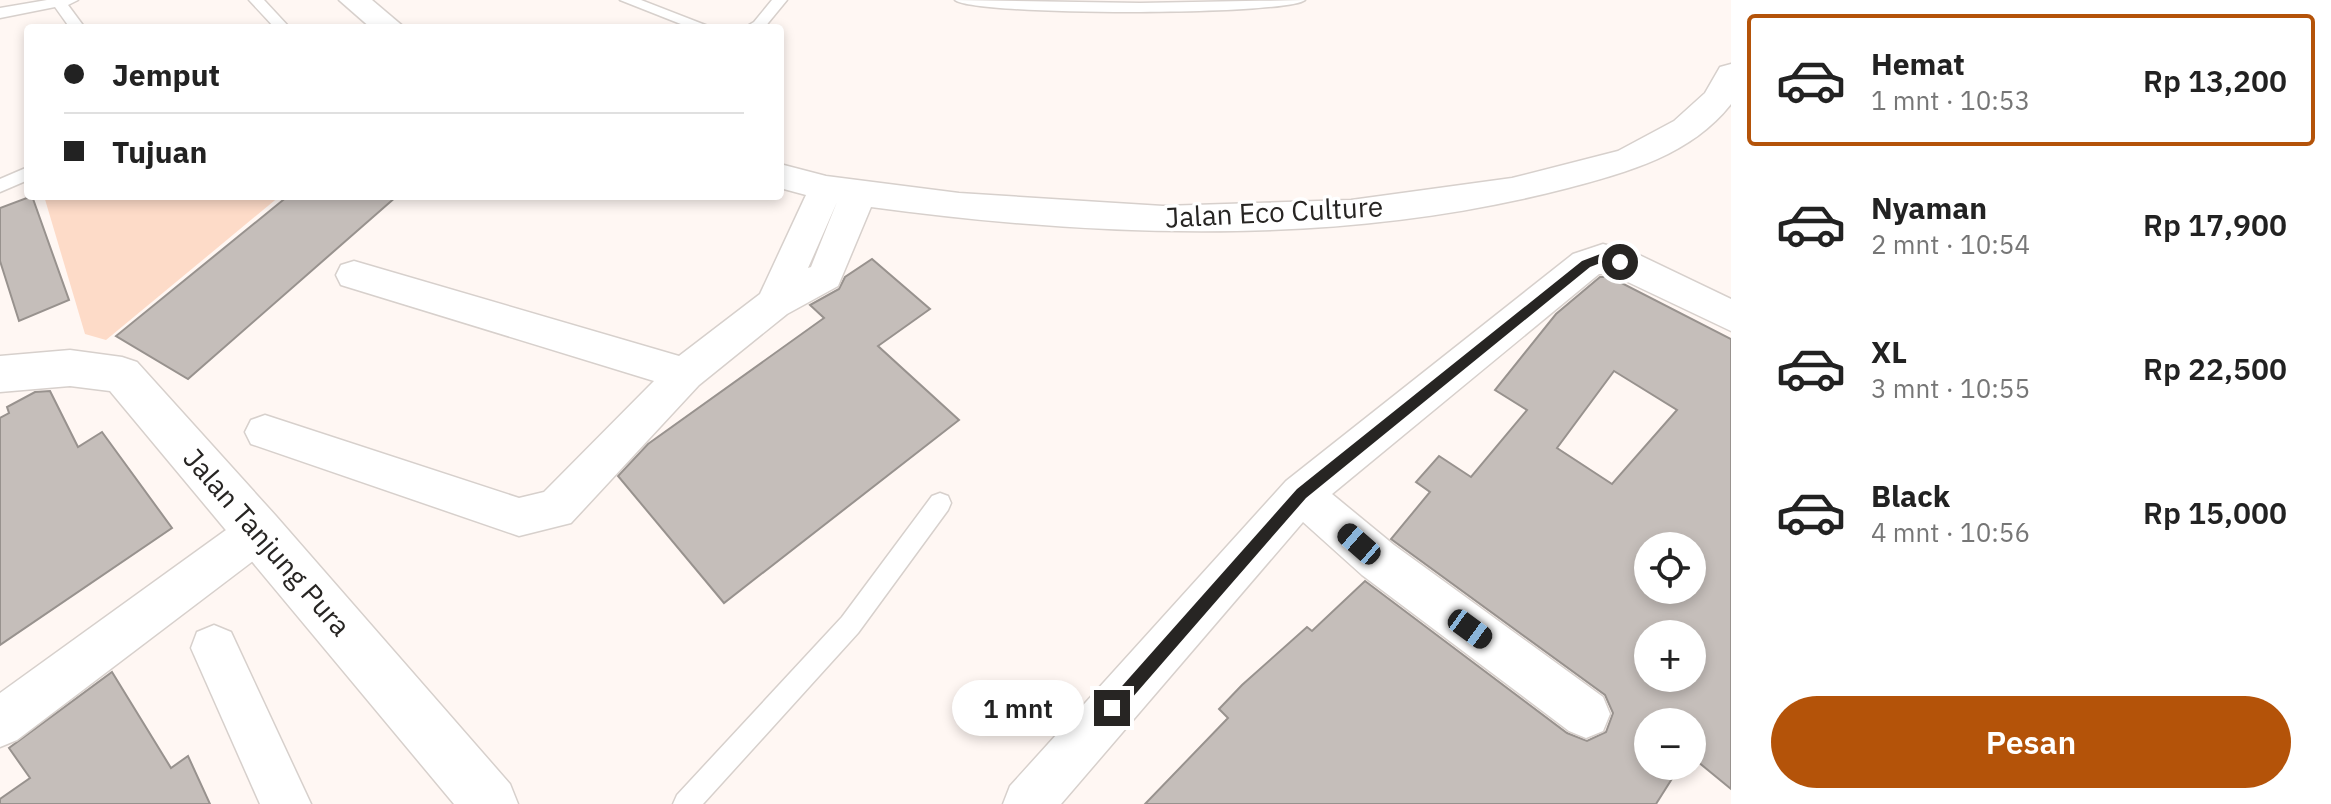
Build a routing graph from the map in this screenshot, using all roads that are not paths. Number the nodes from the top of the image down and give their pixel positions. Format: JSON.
{"nodes":[{"id":1,"x":256,"y":0,"type":"edge"},
{"id":2,"x":354,"y":0,"type":"edge"},
{"id":3,"x":627,"y":0,"type":"edge"},
{"id":4,"x":780,"y":0,"type":"edge"},
{"id":5,"x":962,"y":0,"type":"edge"},
{"id":6,"x":1298,"y":0,"type":"edge"},
{"id":7,"x":62,"y":1,"type":"edge"},
{"id":8,"x":983,"y":2,"type":"edge"},
{"id":9,"x":0,"y":13,"type":"edge"},
{"id":10,"x":76,"y":24,"type":"edge"},
{"id":11,"x":279,"y":24,"type":"edge"},
{"id":12,"x":385,"y":24,"type":"edge"},
{"id":13,"x":695,"y":24,"type":"edge"},
{"id":14,"x":760,"y":24,"type":"edge"},
{"id":15,"x":1731,"y":74,"type":"edge"},
{"id":16,"x":24,"y":175,"type":"edge"},
{"id":17,"x":784,"y":177,"type":"edge"},
{"id":18,"x":0,"y":186,"type":"edge"},
{"id":19,"x":843,"y":190,"type":"junction"},
{"id":20,"x":354,"y":275,"type":"dead end"},
{"id":21,"x":1731,"y":316,"type":"edge"},
{"id":22,"x":0,"y":374,"type":"edge"},
{"id":23,"x":685,"y":374,"type":"junction"},
{"id":24,"x":265,"y":432,"type":"dead end"},
{"id":25,"x":1301,"y":494,"type":"junction"},
{"id":26,"x":940,"y":503,"type":"dead end"},
{"id":27,"x":259,"y":531,"type":"junction"},
{"id":28,"x":214,"y":648,"type":"dead end"},
{"id":29,"x":1586,"y":714,"type":"dead end"},
{"id":30,"x":0,"y":723,"type":"edge"},
{"id":31,"x":286,"y":804,"type":"edge"},
{"id":32,"x":490,"y":804,"type":"edge"},
{"id":33,"x":686,"y":804,"type":"edge"},
{"id":34,"x":1028,"y":804,"type":"edge"}],
"edges":[{"from":1,"to":11,"type":"lane"},
{"from":2,"to":12,"type":"street"},
{"from":3,"to":13,"type":"lane"},
{"from":4,"to":14,"type":"lane"},
{"from":5,"to":8,"type":"lane"},
{"from":6,"to":8,"type":"lane"},
{"from":7,"to":9,"type":"lane"},
{"from":7,"to":10,"type":"lane"},
{"from":15,"to":19,"type":"street","name":"Jalan Eco Culture"},
{"from":16,"to":18,"type":"lane"},
{"from":17,"to":19,"type":"street","name":"Jalan Eco Culture"},
{"from":19,"to":23,"type":"street"},
{"from":20,"to":23,"type":"street"},
{"from":21,"to":25,"type":"street"},
{"from":22,"to":27,"type":"street","name":"Jalan Tanjung Pura"},
{"from":23,"to":24,"type":"street"},
{"from":25,"to":29,"type":"street"},
{"from":25,"to":34,"type":"street"},
{"from":26,"to":33,"type":"lane"},
{"from":27,"to":30,"type":"street"},
{"from":27,"to":32,"type":"street","name":"Jalan Tanjung Pura"},
{"from":28,"to":31,"type":"street"}]}
